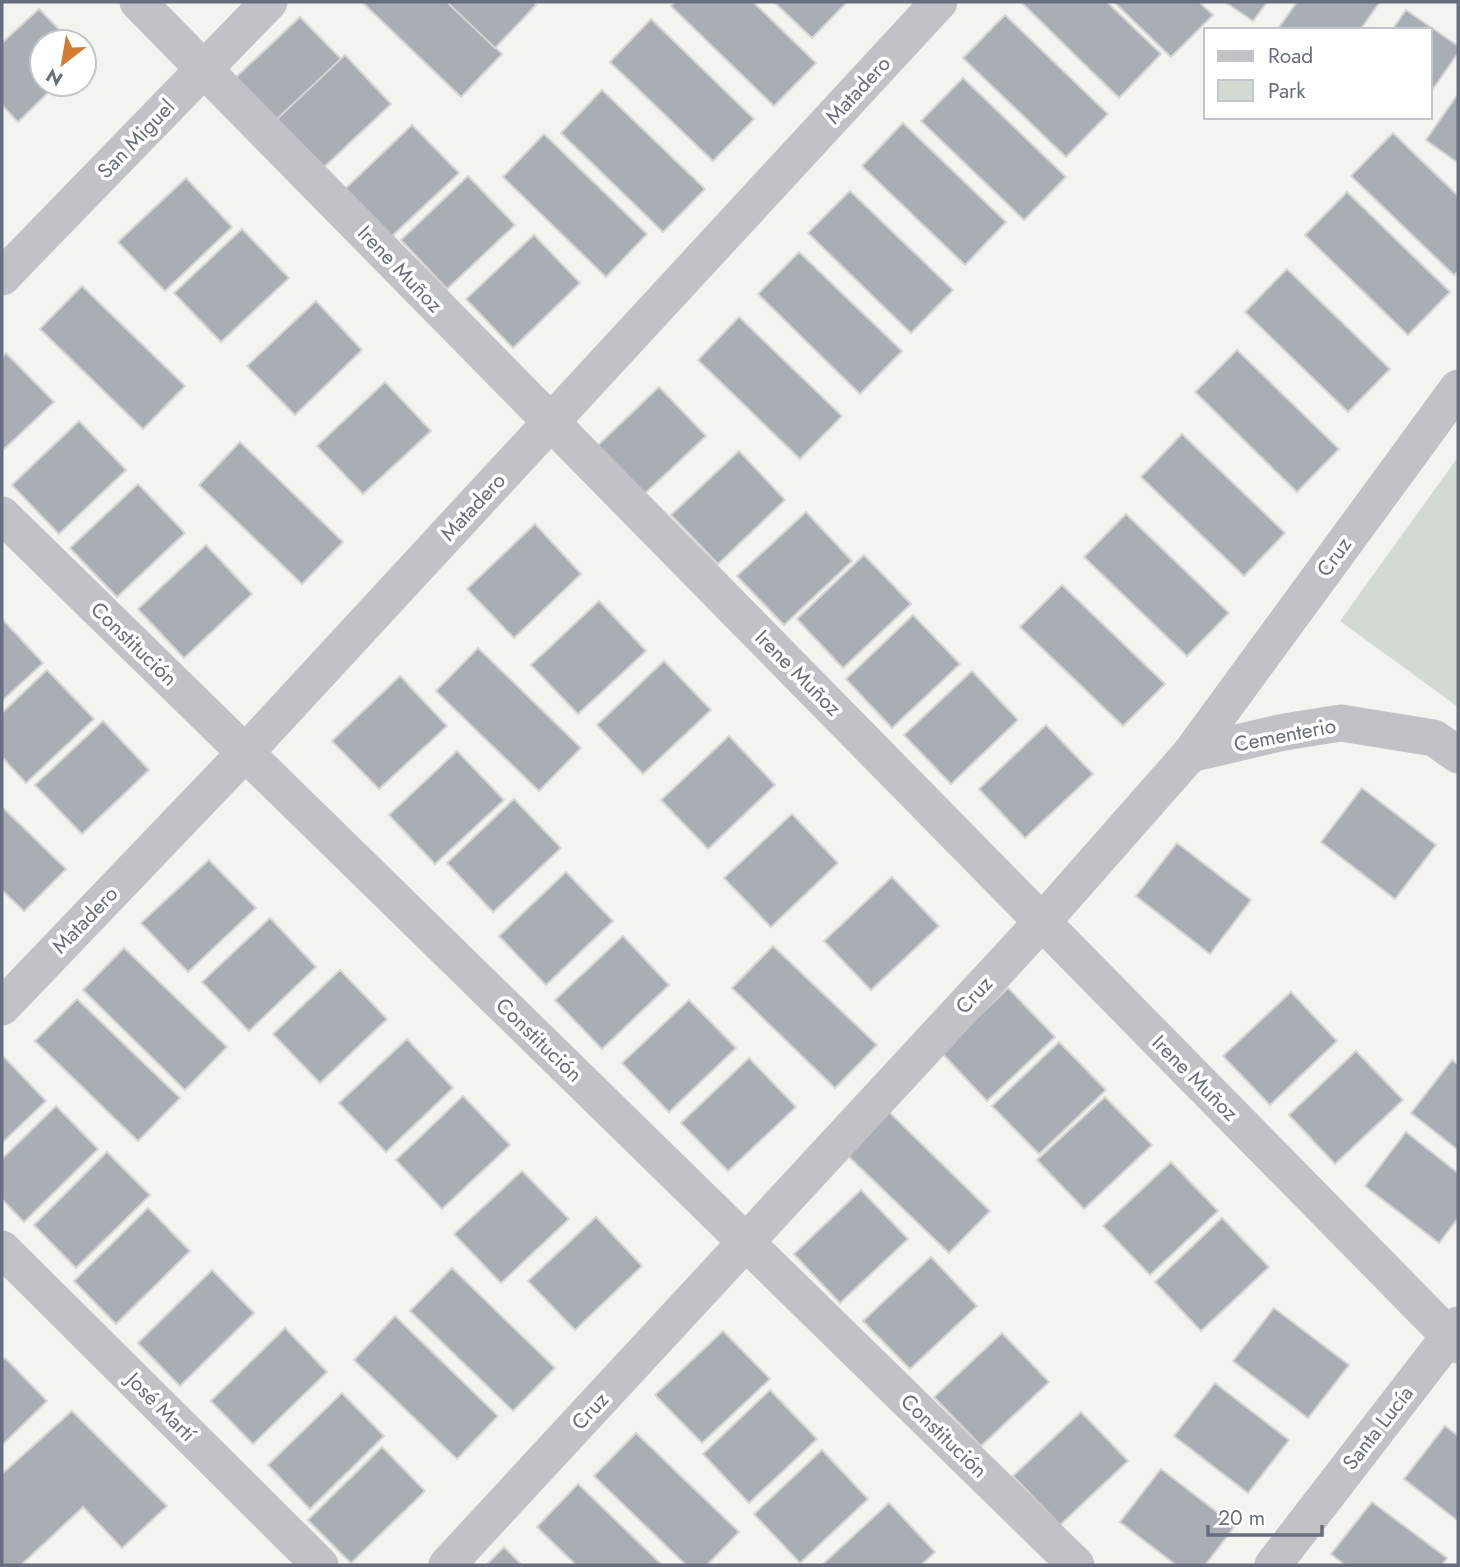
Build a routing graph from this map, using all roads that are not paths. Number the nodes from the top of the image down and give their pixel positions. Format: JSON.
{"nodes":[{"id":1,"x":138,"y":2,"type":"edge"},
{"id":2,"x":270,"y":2,"type":"edge"},
{"id":3,"x":939,"y":2,"type":"edge"},
{"id":4,"x":204,"y":69,"type":"junction"},
{"id":5,"x":2,"y":277,"type":"edge"},
{"id":6,"x":1458,"y":388,"type":"edge"},
{"id":7,"x":551,"y":422,"type":"junction"},
{"id":8,"x":2,"y":515,"type":"edge"},
{"id":9,"x":245,"y":753,"type":"junction"},
{"id":10,"x":1190,"y":754,"type":"junction"},
{"id":11,"x":1458,"y":755,"type":"edge"},
{"id":12,"x":1042,"y":922,"type":"junction"},
{"id":13,"x":2,"y":1007,"type":"edge"},
{"id":14,"x":746,"y":1242,"type":"junction"},
{"id":15,"x":2,"y":1249,"type":"edge"},
{"id":16,"x":1455,"y":1335,"type":"edge"},
{"id":17,"x":320,"y":1565,"type":"edge"},
{"id":18,"x":447,"y":1565,"type":"edge"},
{"id":19,"x":1076,"y":1565,"type":"edge"},
{"id":20,"x":1273,"y":1565,"type":"edge"}],
"edges":[{"from":1,"to":4,"type":"street","name":"Irene Muñoz"},
{"from":2,"to":4,"type":"street","name":"San Miguel"},
{"from":3,"to":7,"type":"street","name":"Matadero"},
{"from":4,"to":5,"type":"street","name":"San Miguel"},
{"from":4,"to":7,"type":"street","name":"Irene Muñoz"},
{"from":6,"to":10,"type":"street","name":"Cruz"},
{"from":7,"to":9,"type":"street","name":"Matadero"},
{"from":7,"to":12,"type":"street","name":"Irene Muñoz"},
{"from":8,"to":9,"type":"street","name":"Constitución"},
{"from":9,"to":13,"type":"street","name":"Matadero"},
{"from":9,"to":14,"type":"street","name":"Constitución"},
{"from":10,"to":11,"type":"street","name":"Cementerio"},
{"from":10,"to":12,"type":"street","name":"Cruz"},
{"from":12,"to":14,"type":"street","name":"Cruz"},
{"from":12,"to":16,"type":"street","name":"Irene Muñoz"},
{"from":14,"to":18,"type":"street","name":"Cruz"},
{"from":14,"to":19,"type":"street","name":"Constitución"},
{"from":15,"to":17,"type":"street","name":"José Martí"},
{"from":16,"to":20,"type":"street","name":"Santa Lucía"}]}
